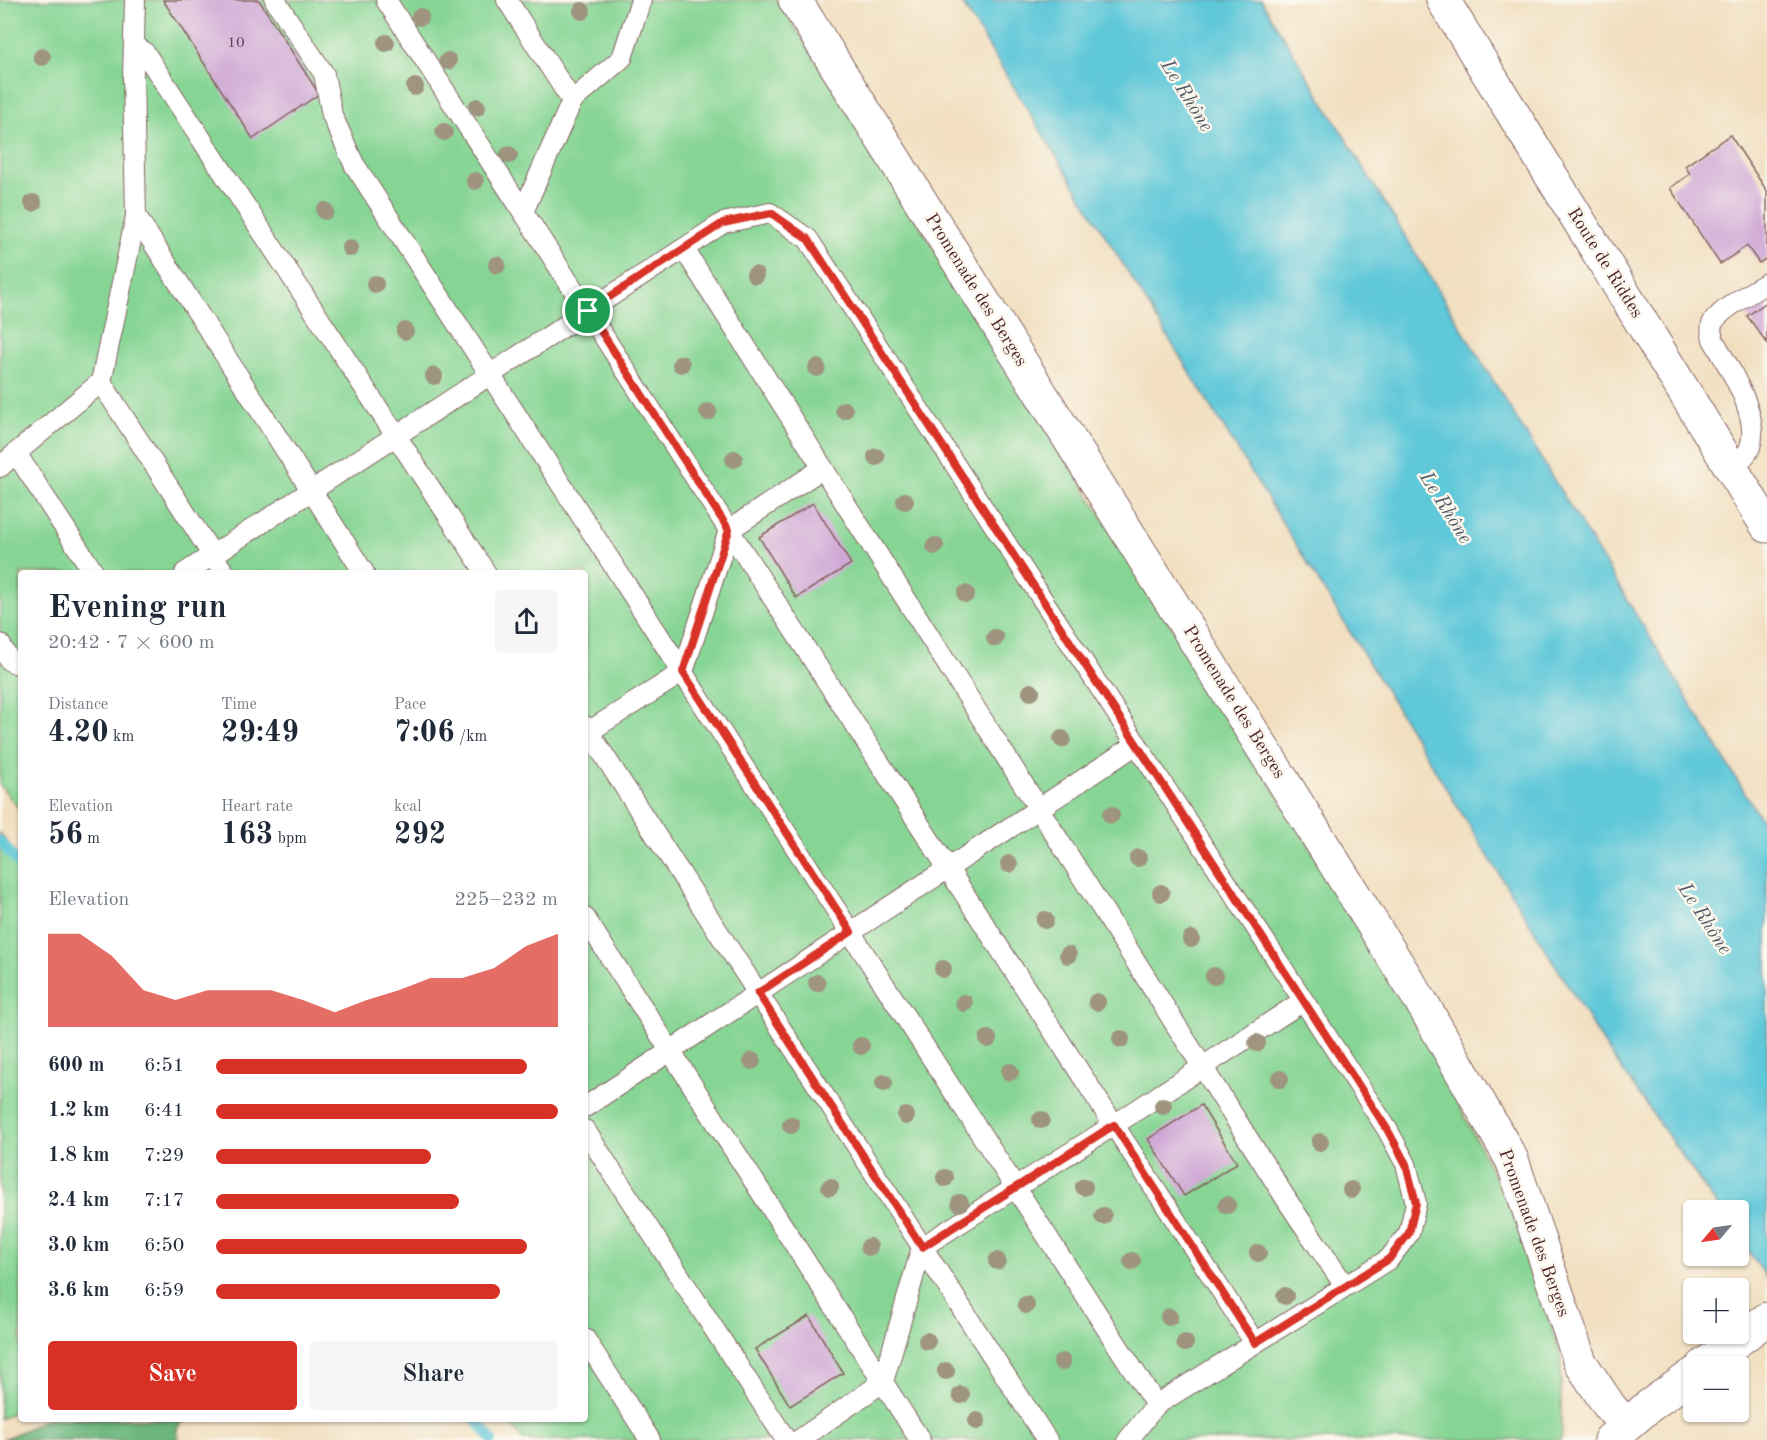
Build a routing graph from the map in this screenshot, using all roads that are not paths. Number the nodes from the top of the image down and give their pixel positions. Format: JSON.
{"nodes":[{"id":1,"x":135,"y":0,"type":"edge"},
{"id":2,"x":275,"y":0,"type":"edge"},
{"id":3,"x":386,"y":0,"type":"edge"},
{"id":4,"x":507,"y":0,"type":"edge"},
{"id":5,"x":641,"y":0,"type":"edge"},
{"id":6,"x":795,"y":0,"type":"edge"},
{"id":7,"x":1443,"y":0,"type":"edge"},
{"id":8,"x":135,"y":45,"type":"junction"},
{"id":9,"x":572,"y":101,"type":"junction"},
{"id":10,"x":523,"y":212,"type":"junction"},
{"id":11,"x":136,"y":216,"type":"junction"},
{"id":12,"x":684,"y":249,"type":"junction"},
{"id":13,"x":1767,"y":283,"type":"edge"},
{"id":14,"x":588,"y":311,"type":"junction"},
{"id":15,"x":490,"y":375,"type":"junction"},
{"id":16,"x":101,"y":382,"type":"junction"},
{"id":17,"x":397,"y":435,"type":"junction"},
{"id":18,"x":16,"y":453,"type":"junction"},
{"id":19,"x":0,"y":467,"type":"edge"},
{"id":20,"x":822,"y":468,"type":"junction"},
{"id":21,"x":1731,"y":468,"type":"junction"},
{"id":22,"x":312,"y":491,"type":"junction"},
{"id":23,"x":1767,"y":526,"type":"edge"},
{"id":24,"x":729,"y":530,"type":"junction"},
{"id":25,"x":213,"y":555,"type":"junction"},
{"id":26,"x":92,"y":570,"type":"edge"},
{"id":27,"x":190,"y":570,"type":"edge"},
{"id":28,"x":222,"y":570,"type":"edge"},
{"id":29,"x":362,"y":570,"type":"edge"},
{"id":30,"x":484,"y":570,"type":"edge"},
{"id":31,"x":0,"y":644,"type":"edge"},
{"id":32,"x":18,"y":664,"type":"edge"},
{"id":33,"x":683,"y":672,"type":"junction"},
{"id":34,"x":588,"y":730,"type":"edge"},
{"id":35,"x":588,"y":734,"type":"edge"},
{"id":36,"x":1137,"y":744,"type":"junction"},
{"id":37,"x":1039,"y":808,"type":"junction"},
{"id":38,"x":948,"y":868,"type":"junction"},
{"id":39,"x":588,"y":923,"type":"edge"},
{"id":40,"x":851,"y":932,"type":"junction"},
{"id":41,"x":758,"y":993,"type":"junction"},
{"id":42,"x":1303,"y":1001,"type":"junction"},
{"id":43,"x":670,"y":1051,"type":"junction"},
{"id":44,"x":1202,"y":1066,"type":"junction"},
{"id":45,"x":588,"y":1105,"type":"edge"},
{"id":46,"x":1114,"y":1125,"type":"junction"},
{"id":47,"x":588,"y":1135,"type":"edge"},
{"id":48,"x":1016,"y":1189,"type":"junction"},
{"id":49,"x":922,"y":1247,"type":"junction"},
{"id":50,"x":1345,"y":1287,"type":"junction"},
{"id":51,"x":1767,"y":1319,"type":"edge"},
{"id":52,"x":1255,"y":1343,"type":"junction"},
{"id":53,"x":588,"y":1344,"type":"edge"},
{"id":54,"x":1717,"y":1356,"type":"edge"},
{"id":55,"x":1683,"y":1381,"type":"edge"},
{"id":56,"x":883,"y":1382,"type":"junction"},
{"id":57,"x":1156,"y":1405,"type":"junction"},
{"id":58,"x":1626,"y":1435,"type":"edge"},
{"id":59,"x":650,"y":1440,"type":"edge"},
{"id":60,"x":786,"y":1440,"type":"edge"},
{"id":61,"x":799,"y":1440,"type":"edge"},
{"id":62,"x":920,"y":1440,"type":"edge"},
{"id":63,"x":1047,"y":1440,"type":"edge"},
{"id":64,"x":1128,"y":1440,"type":"edge"}],
"edges":[{"from":1,"to":8,"type":"lane"},
{"from":2,"to":15,"type":"lane"},
{"from":3,"to":10,"type":"lane"},
{"from":4,"to":9,"type":"lane"},
{"from":5,"to":9,"type":"lane"},
{"from":6,"to":58,"type":"street","name":"Promenade des Berges"},
{"from":7,"to":21,"type":"street","name":"Route de Riddes"},
{"from":8,"to":11,"type":"lane"},
{"from":8,"to":17,"type":"lane"},
{"from":9,"to":10,"type":"lane"},
{"from":10,"to":14,"type":"lane"},
{"from":11,"to":16,"type":"lane"},
{"from":11,"to":22,"type":"lane"},
{"from":12,"to":14,"type":"lane"},
{"from":12,"to":20,"type":"lane"},
{"from":12,"to":36,"type":"lane"},
{"from":13,"to":21,"type":"lane"},
{"from":14,"to":15,"type":"lane"},
{"from":14,"to":24,"type":"lane"},
{"from":15,"to":17,"type":"lane"},
{"from":15,"to":33,"type":"lane"},
{"from":16,"to":18,"type":"lane"},
{"from":16,"to":25,"type":"lane"},
{"from":17,"to":22,"type":"lane"},
{"from":17,"to":30,"type":"lane"},
{"from":18,"to":19,"type":"lane"},
{"from":18,"to":26,"type":"lane"},
{"from":20,"to":24,"type":"lane"},
{"from":20,"to":37,"type":"lane"},
{"from":21,"to":23,"type":"street","name":"Route de Riddes"},
{"from":22,"to":25,"type":"lane"},
{"from":22,"to":29,"type":"lane"},
{"from":24,"to":33,"type":"lane"},
{"from":24,"to":38,"type":"lane"},
{"from":25,"to":27,"type":"lane"},
{"from":25,"to":28,"type":"lane"},
{"from":31,"to":32,"type":"lane"},
{"from":33,"to":34,"type":"lane"},
{"from":33,"to":40,"type":"lane"},
{"from":35,"to":41,"type":"lane"},
{"from":36,"to":37,"type":"lane"},
{"from":36,"to":42,"type":"lane"},
{"from":37,"to":38,"type":"lane"},
{"from":37,"to":44,"type":"lane"},
{"from":38,"to":40,"type":"lane"},
{"from":38,"to":46,"type":"lane"},
{"from":39,"to":43,"type":"lane"},
{"from":40,"to":41,"type":"lane"},
{"from":40,"to":48,"type":"lane"},
{"from":41,"to":43,"type":"lane"},
{"from":41,"to":49,"type":"lane"},
{"from":42,"to":44,"type":"lane"},
{"from":42,"to":50,"type":"lane"},
{"from":43,"to":45,"type":"lane"},
{"from":43,"to":56,"type":"lane"},
{"from":44,"to":46,"type":"lane"},
{"from":44,"to":50,"type":"lane"},
{"from":46,"to":48,"type":"lane"},
{"from":46,"to":52,"type":"lane"},
{"from":47,"to":60,"type":"lane"},
{"from":48,"to":49,"type":"lane"},
{"from":48,"to":57,"type":"lane"},
{"from":49,"to":56,"type":"lane"},
{"from":49,"to":63,"type":"lane"},
{"from":50,"to":52,"type":"lane"},
{"from":51,"to":54,"type":"street"},
{"from":52,"to":57,"type":"lane"},
{"from":53,"to":59,"type":"lane"},
{"from":55,"to":58,"type":"street"},
{"from":56,"to":61,"type":"lane"},
{"from":56,"to":62,"type":"lane"},
{"from":57,"to":64,"type":"lane"}]}
